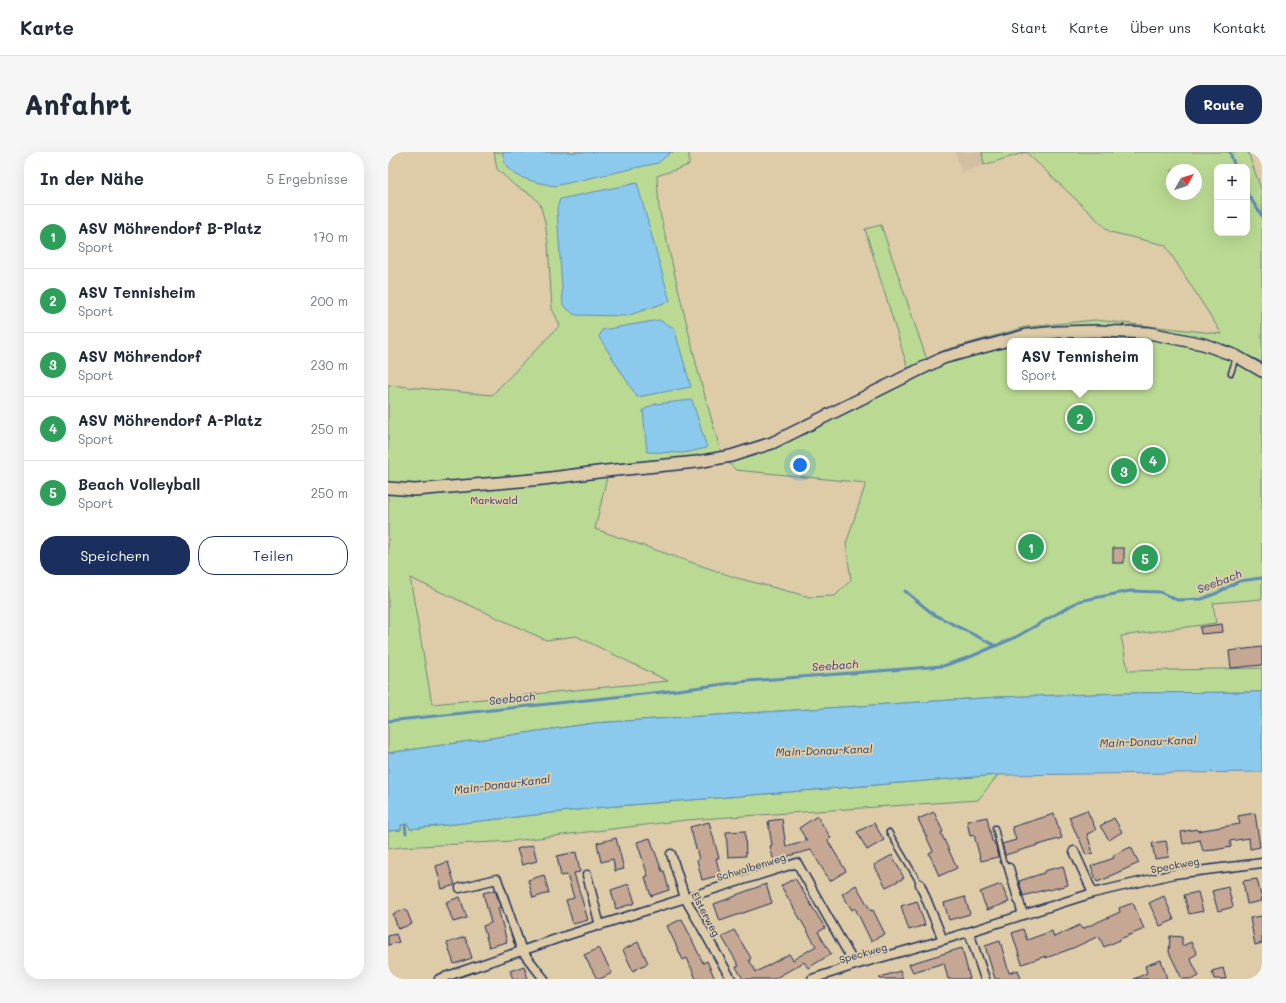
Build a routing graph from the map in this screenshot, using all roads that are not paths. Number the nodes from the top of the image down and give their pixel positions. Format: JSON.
{"nodes":[{"id":1,"x":1016,"y":338,"type":"edge"},
{"id":2,"x":1007,"y":340,"type":"edge"},
{"id":3,"x":1236,"y":356,"type":"junction"},
{"id":4,"x":1262,"y":371,"type":"edge"},
{"id":5,"x":1231,"y":373,"type":"dead end"},
{"id":6,"x":388,"y":488,"type":"edge"},
{"id":7,"x":995,"y":828,"type":"dead end"},
{"id":8,"x":889,"y":832,"type":"dead end"},
{"id":9,"x":1074,"y":851,"type":"dead end"},
{"id":10,"x":670,"y":854,"type":"dead end"},
{"id":11,"x":1262,"y":863,"type":"edge"},
{"id":12,"x":1009,"y":868,"type":"joint"},
{"id":13,"x":587,"y":875,"type":"dead end"},
{"id":14,"x":920,"y":884,"type":"joint"},
{"id":15,"x":460,"y":888,"type":"dead end"},
{"id":16,"x":1093,"y":893,"type":"junction"},
{"id":17,"x":685,"y":898,"type":"junction"},
{"id":18,"x":1024,"y":915,"type":"junction"},
{"id":19,"x":600,"y":926,"type":"junction"},
{"id":20,"x":969,"y":932,"type":"junction"},
{"id":21,"x":943,"y":940,"type":"junction"},
{"id":22,"x":522,"y":951,"type":"junction"},
{"id":23,"x":855,"y":965,"type":"junction"},
{"id":24,"x":439,"y":979,"type":"edge"},
{"id":25,"x":544,"y":979,"type":"edge"},
{"id":26,"x":731,"y":979,"type":"edge"},
{"id":27,"x":812,"y":979,"type":"edge"},
{"id":28,"x":985,"y":979,"type":"edge"}],
"edges":[{"from":1,"to":3,"type":"street"},
{"from":2,"to":6,"type":"street"},
{"from":3,"to":4,"type":"street"},
{"from":3,"to":5,"type":"lane"},
{"from":7,"to":12,"type":"lane"},
{"from":8,"to":14,"type":"lane"},
{"from":9,"to":16,"type":"street"},
{"from":10,"to":17,"type":"street","name":"Elsterweg"},
{"from":11,"to":16,"type":"street","name":"Speckweg"},
{"from":12,"to":18,"type":"street"},
{"from":13,"to":19,"type":"street"},
{"from":14,"to":21,"type":"street"},
{"from":15,"to":22,"type":"street"},
{"from":16,"to":18,"type":"street","name":"Speckweg"},
{"from":17,"to":19,"type":"street","name":"Schwalbenweg"},
{"from":17,"to":23,"type":"street","name":"Schwalbenweg"},
{"from":17,"to":26,"type":"street","name":"Elsterweg"},
{"from":18,"to":20,"type":"street","name":"Speckweg"},
{"from":19,"to":22,"type":"street","name":"Schwalbenweg"},
{"from":20,"to":21,"type":"street","name":"Speckweg"},
{"from":20,"to":28,"type":"street"},
{"from":21,"to":23,"type":"street","name":"Speckweg"},
{"from":22,"to":24,"type":"street","name":"Schwalbenweg"},
{"from":22,"to":25,"type":"street"},
{"from":23,"to":27,"type":"street","name":"Speckweg"}]}
